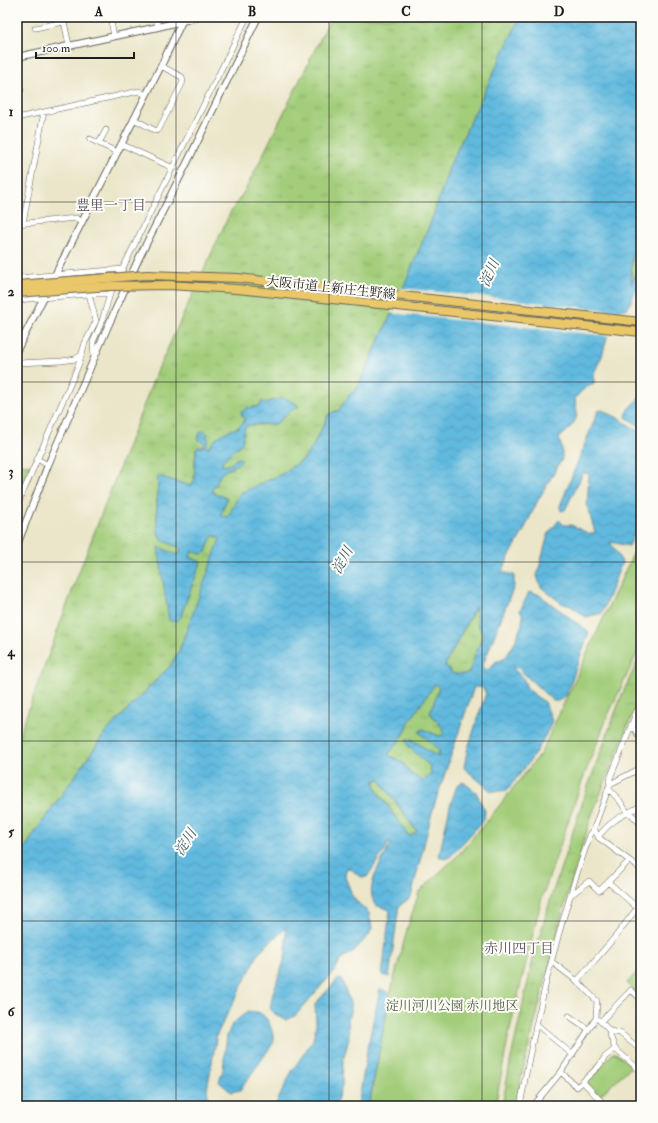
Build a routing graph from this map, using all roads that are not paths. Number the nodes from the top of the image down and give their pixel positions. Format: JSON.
{"nodes":[{"id":1,"x":110,"y":17,"type":"edge"},
{"id":2,"x":156,"y":17,"type":"edge"},
{"id":3,"x":198,"y":17,"type":"edge"},
{"id":4,"x":247,"y":17,"type":"edge"},
{"id":5,"x":258,"y":17,"type":"edge"},
{"id":6,"x":184,"y":18,"type":"edge"},
{"id":7,"x":63,"y":19,"type":"edge"},
{"id":8,"x":158,"y":27,"type":"junction"},
{"id":9,"x":35,"y":28,"type":"dead end"},
{"id":10,"x":114,"y":36,"type":"junction"},
{"id":11,"x":69,"y":46,"type":"junction"},
{"id":12,"x":17,"y":56,"type":"edge"},
{"id":13,"x":161,"y":66,"type":"junction"},
{"id":14,"x":146,"y":95,"type":"junction"},
{"id":15,"x":44,"y":112,"type":"junction"},
{"id":16,"x":17,"y":118,"type":"edge"},
{"id":17,"x":134,"y":120,"type":"junction"},
{"id":18,"x":106,"y":130,"type":"dead end"},
{"id":19,"x":90,"y":139,"type":"dead end"},
{"id":20,"x":99,"y":143,"type":"junction"},
{"id":21,"x":121,"y":144,"type":"junction"},
{"id":22,"x":117,"y":152,"type":"junction"},
{"id":23,"x":173,"y":168,"type":"junction"},
{"id":24,"x":82,"y":222,"type":"junction"},
{"id":25,"x":23,"y":223,"type":"junction"},
{"id":26,"x":17,"y":224,"type":"edge"},
{"id":27,"x":123,"y":269,"type":"junction"},
{"id":28,"x":56,"y":274,"type":"junction"},
{"id":29,"x":17,"y":278,"type":"edge"},
{"id":30,"x":17,"y":285,"type":"edge"},
{"id":31,"x":17,"y":293,"type":"edge"},
{"id":32,"x":89,"y":294,"type":"junction"},
{"id":33,"x":110,"y":294,"type":"junction"},
{"id":34,"x":44,"y":298,"type":"junction"},
{"id":35,"x":17,"y":300,"type":"edge"},
{"id":36,"x":641,"y":322,"type":"edge"},
{"id":37,"x":641,"y":332,"type":"edge"},
{"id":38,"x":17,"y":350,"type":"edge"},
{"id":39,"x":80,"y":356,"type":"junction"},
{"id":40,"x":94,"y":358,"type":"junction"},
{"id":41,"x":17,"y":363,"type":"edge"},
{"id":42,"x":37,"y":458,"type":"junction"},
{"id":43,"x":48,"y":465,"type":"junction"},
{"id":44,"x":17,"y":506,"type":"edge"},
{"id":45,"x":17,"y":546,"type":"edge"},
{"id":46,"x":641,"y":701,"type":"edge"},
{"id":47,"x":641,"y":720,"type":"edge"},
{"id":48,"x":632,"y":725,"type":"junction"},
{"id":49,"x":641,"y":739,"type":"edge"},
{"id":50,"x":641,"y":768,"type":"edge"},
{"id":51,"x":609,"y":786,"type":"junction"},
{"id":52,"x":641,"y":806,"type":"edge"},
{"id":53,"x":628,"y":812,"type":"junction"},
{"id":54,"x":641,"y":824,"type":"edge"},
{"id":55,"x":594,"y":829,"type":"junction"},
{"id":56,"x":598,"y":837,"type":"junction"},
{"id":57,"x":629,"y":861,"type":"junction"},
{"id":58,"x":641,"y":869,"type":"edge"},
{"id":59,"x":608,"y":882,"type":"junction"},
{"id":60,"x":570,"y":895,"type":"junction"},
{"id":61,"x":641,"y":903,"type":"edge"},
{"id":62,"x":639,"y":910,"type":"edge"},
{"id":63,"x":552,"y":962,"type":"junction"},
{"id":64,"x":577,"y":981,"type":"junction"},
{"id":65,"x":641,"y":999,"type":"edge"},
{"id":66,"x":570,"y":1016,"type":"dead end"},
{"id":67,"x":599,"y":1020,"type":"junction"},
{"id":68,"x":536,"y":1024,"type":"junction"},
{"id":69,"x":588,"y":1029,"type":"junction"},
{"id":70,"x":610,"y":1031,"type":"junction"},
{"id":71,"x":615,"y":1049,"type":"junction"},
{"id":72,"x":641,"y":1050,"type":"edge"},
{"id":73,"x":573,"y":1055,"type":"junction"},
{"id":74,"x":641,"y":1071,"type":"edge"},
{"id":75,"x":562,"y":1072,"type":"junction"},
{"id":76,"x":583,"y":1082,"type":"junction"},
{"id":77,"x":601,"y":1105,"type":"edge"},
{"id":78,"x":520,"y":1106,"type":"edge"},
{"id":79,"x":532,"y":1106,"type":"edge"}],
"edges":[{"from":1,"to":10,"type":"street"},
{"from":2,"to":8,"type":"street"},
{"from":3,"to":6,"type":"street"},
{"from":4,"to":23,"type":"street"},
{"from":5,"to":40,"type":"street"},
{"from":6,"to":8,"type":"street"},
{"from":6,"to":13,"type":"street"},
{"from":7,"to":9,"type":"street"},
{"from":7,"to":11,"type":"street"},
{"from":8,"to":10,"type":"street"},
{"from":10,"to":11,"type":"street"},
{"from":11,"to":12,"type":"street"},
{"from":13,"to":14,"type":"street"},
{"from":13,"to":17,"type":"street"},
{"from":14,"to":15,"type":"street"},
{"from":14,"to":17,"type":"street"},
{"from":15,"to":16,"type":"street"},
{"from":15,"to":25,"type":"street"},
{"from":17,"to":21,"type":"street"},
{"from":18,"to":20,"type":"street"},
{"from":19,"to":20,"type":"street"},
{"from":20,"to":22,"type":"street"},
{"from":21,"to":22,"type":"street"},
{"from":21,"to":23,"type":"street"},
{"from":22,"to":24,"type":"street"},
{"from":23,"to":27,"type":"street"},
{"from":24,"to":25,"type":"street"},
{"from":24,"to":28,"type":"street"},
{"from":25,"to":26,"type":"street"},
{"from":27,"to":28,"type":"street"},
{"from":27,"to":33,"type":"street"},
{"from":28,"to":29,"type":"street"},
{"from":28,"to":34,"type":"street"},
{"from":30,"to":36,"type":"main road","name":"大阪市道上新庄生野線","bridge":true},
{"from":31,"to":37,"type":"main road","name":"大阪市道上新庄生野線","bridge":true},
{"from":32,"to":33,"type":"street"},
{"from":32,"to":34,"type":"street"},
{"from":32,"to":39,"type":"street"},
{"from":33,"to":40,"type":"street"},
{"from":34,"to":35,"type":"street"},
{"from":34,"to":38,"type":"street"},
{"from":39,"to":41,"type":"street"},
{"from":39,"to":42,"type":"street"},
{"from":40,"to":43,"type":"street"},
{"from":42,"to":43,"type":"street"},
{"from":42,"to":44,"type":"street"},
{"from":43,"to":45,"type":"street"},
{"from":46,"to":48,"type":"street"},
{"from":47,"to":48,"type":"street"},
{"from":48,"to":49,"type":"street"},
{"from":48,"to":51,"type":"street"},
{"from":50,"to":51,"type":"street"},
{"from":51,"to":53,"type":"street"},
{"from":51,"to":55,"type":"street"},
{"from":52,"to":53,"type":"street"},
{"from":53,"to":54,"type":"street"},
{"from":53,"to":56,"type":"street"},
{"from":55,"to":56,"type":"street"},
{"from":55,"to":60,"type":"street"},
{"from":56,"to":57,"type":"street"},
{"from":57,"to":58,"type":"street"},
{"from":57,"to":59,"type":"street"},
{"from":59,"to":60,"type":"street"},
{"from":59,"to":62,"type":"street"},
{"from":60,"to":63,"type":"street"},
{"from":61,"to":62,"type":"street"},
{"from":62,"to":64,"type":"street"},
{"from":63,"to":64,"type":"street"},
{"from":63,"to":68,"type":"street"},
{"from":64,"to":67,"type":"street"},
{"from":65,"to":67,"type":"street"},
{"from":66,"to":69,"type":"street"},
{"from":67,"to":69,"type":"street"},
{"from":67,"to":70,"type":"street"},
{"from":68,"to":73,"type":"street"},
{"from":68,"to":78,"type":"street"},
{"from":69,"to":73,"type":"street"},
{"from":70,"to":71,"type":"street"},
{"from":70,"to":72,"type":"street"},
{"from":71,"to":74,"type":"street"},
{"from":71,"to":76,"type":"street"},
{"from":73,"to":75,"type":"street"},
{"from":75,"to":76,"type":"street"},
{"from":75,"to":79,"type":"street"},
{"from":76,"to":77,"type":"street"}]}
